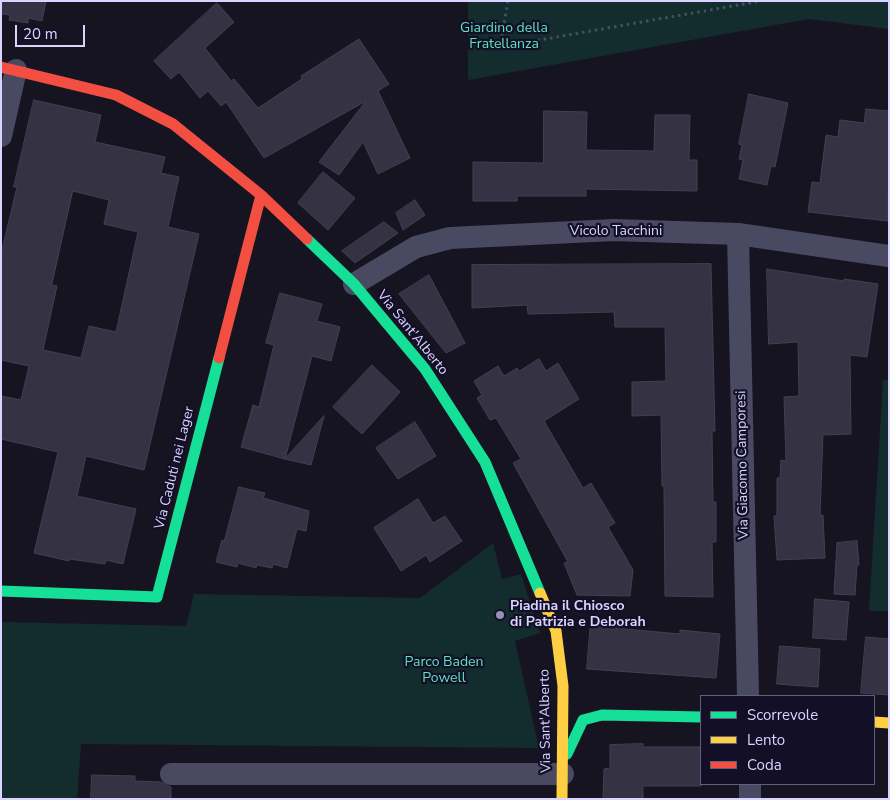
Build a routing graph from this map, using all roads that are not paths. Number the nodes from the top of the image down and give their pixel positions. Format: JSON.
{"nodes":[{"id":1,"x":9,"y":69,"type":"edge"},
{"id":2,"x":1,"y":136,"type":"edge"},
{"id":3,"x":261,"y":195,"type":"junction"},
{"id":4,"x":738,"y":234,"type":"junction"},
{"id":5,"x":889,"y":256,"type":"edge"},
{"id":6,"x":354,"y":284,"type":"junction"},
{"id":7,"x":1,"y":591,"type":"edge"},
{"id":8,"x":748,"y":695,"type":"edge"},
{"id":9,"x":700,"y":717,"type":"edge"},
{"id":10,"x":875,"y":722,"type":"edge"},
{"id":11,"x":889,"y":723,"type":"edge"},
{"id":12,"x":563,"y":768,"type":"junction"},
{"id":13,"x":171,"y":774,"type":"dead end"},
{"id":14,"x":750,"y":785,"type":"edge"},
{"id":15,"x":562,"y":799,"type":"edge"},
{"id":16,"x":750,"y":799,"type":"edge"}],
"edges":[{"from":1,"to":2,"type":"street"},
{"from":1,"to":3,"type":"street","name":"Via Sant'Alberto"},
{"from":3,"to":6,"type":"street","name":"Via Sant'Alberto"},
{"from":3,"to":7,"type":"street","name":"Via Caduti nei Lager"},
{"from":4,"to":5,"type":"street","name":"Vicolo Tacchini"},
{"from":4,"to":6,"type":"street","name":"Vicolo Tacchini"},
{"from":4,"to":8,"type":"street","name":"Via Giacomo Camporesi"},
{"from":6,"to":12,"type":"street","name":"Via Sant'Alberto"},
{"from":9,"to":12,"type":"street"},
{"from":10,"to":11,"type":"street"},
{"from":12,"to":13,"type":"street"},
{"from":12,"to":15,"type":"street","name":"Via Sant'Alberto"},
{"from":14,"to":16,"type":"street"}]}
